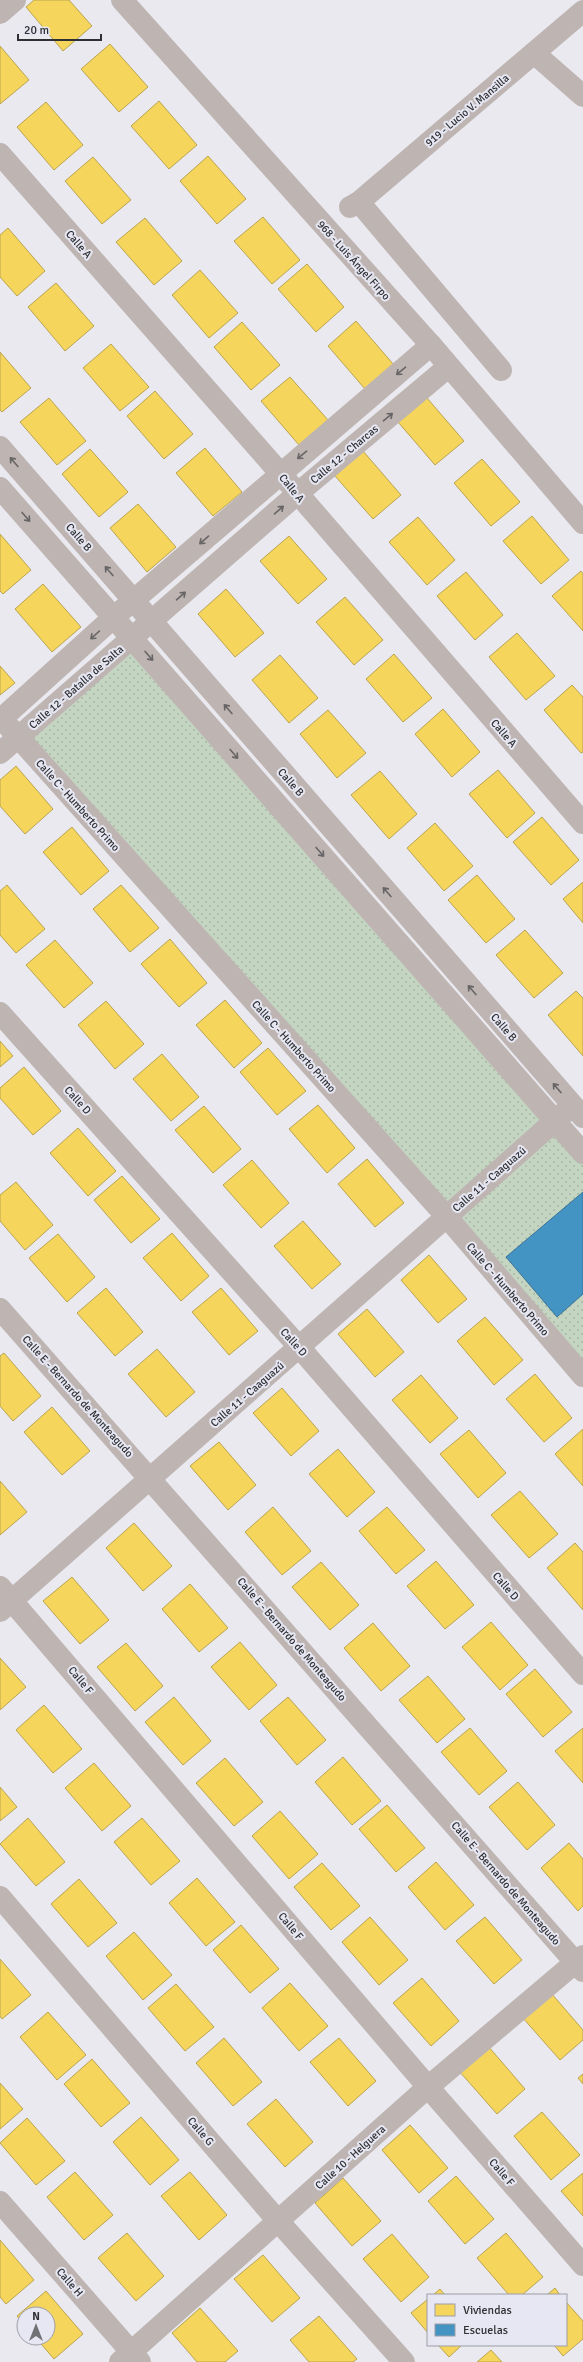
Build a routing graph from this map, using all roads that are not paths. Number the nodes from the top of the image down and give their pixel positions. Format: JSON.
{"nodes":[{"id":1,"x":15,"y":0,"type":"edge"},
{"id":2,"x":122,"y":0,"type":"edge"},
{"id":3,"x":583,"y":12,"type":"edge"},
{"id":4,"x":0,"y":13,"type":"edge"},
{"id":5,"x":534,"y":53,"type":"junction"},
{"id":6,"x":583,"y":96,"type":"edge"},
{"id":7,"x":0,"y":154,"type":"edge"},
{"id":8,"x":431,"y":345,"type":"junction"},
{"id":9,"x":448,"y":367,"type":"junction"},
{"id":10,"x":501,"y":370,"type":"dead end"},
{"id":11,"x":0,"y":447,"type":"edge"},
{"id":12,"x":280,"y":473,"type":"junction"},
{"id":13,"x":0,"y":488,"type":"edge"},
{"id":14,"x":297,"y":494,"type":"junction"},
{"id":15,"x":583,"y":523,"type":"edge"},
{"id":16,"x":135,"y":600,"type":"junction"},
{"id":17,"x":114,"y":617,"type":"junction"},
{"id":18,"x":152,"y":622,"type":"junction"},
{"id":19,"x":133,"y":638,"type":"junction"},
{"id":20,"x":1,"y":719,"type":"edge"},
{"id":21,"x":18,"y":737,"type":"junction"},
{"id":22,"x":0,"y":753,"type":"edge"},
{"id":23,"x":583,"y":823,"type":"edge"},
{"id":24,"x":0,"y":1013,"type":"edge"},
{"id":25,"x":580,"y":1107,"type":"edge"},
{"id":26,"x":554,"y":1121,"type":"junction"},
{"id":27,"x":583,"y":1154,"type":"edge"},
{"id":28,"x":446,"y":1216,"type":"junction"},
{"id":29,"x":0,"y":1309,"type":"edge"},
{"id":30,"x":300,"y":1348,"type":"junction"},
{"id":31,"x":583,"y":1376,"type":"edge"},
{"id":32,"x":151,"y":1478,"type":"junction"},
{"id":33,"x":4,"y":1599,"type":"edge"},
{"id":34,"x":583,"y":1674,"type":"edge"},
{"id":35,"x":0,"y":1897,"type":"edge"},
{"id":36,"x":581,"y":1963,"type":"edge"},
{"id":37,"x":428,"y":2087,"type":"junction"},
{"id":38,"x":0,"y":2202,"type":"edge"},
{"id":39,"x":278,"y":2221,"type":"junction"},
{"id":40,"x":583,"y":2265,"type":"edge"},
{"id":41,"x":131,"y":2359,"type":"edge"},
{"id":42,"x":404,"y":2362,"type":"edge"}],
"edges":[{"from":1,"to":4,"type":"street"},
{"from":2,"to":8,"type":"street","name":"968 - Luis Ángel Firpo"},
{"from":3,"to":5,"type":"street","name":"919 - Lucio V. Mansilla"},
{"from":5,"to":6,"type":"street"},
{"from":5,"to":10,"type":"street","name":"919 - Lucio V. Mansilla"},
{"from":7,"to":12,"type":"street","name":"Calle A"},
{"from":8,"to":9,"type":"street","name":"968 - Luis Ángel Firpo"},
{"from":8,"to":12,"type":"street","one_way":true},
{"from":14,"to":9,"type":"street","name":"Calle 12 - Charcas","one_way":true},
{"from":9,"to":15,"type":"street","name":"968 - Luis Ángel Firpo"},
{"from":16,"to":11,"type":"street","name":"Calle B","one_way":true},
{"from":12,"to":14,"type":"street","name":"Calle A"},
{"from":12,"to":16,"type":"street","one_way":true},
{"from":13,"to":17,"type":"street","one_way":true},
{"from":18,"to":14,"type":"street","name":"Calle 12 - Charcas","one_way":true},
{"from":14,"to":23,"type":"street","name":"Calle A"},
{"from":16,"to":17,"type":"street"},
{"from":16,"to":18,"type":"street","name":"Calle B"},
{"from":17,"to":19,"type":"street"},
{"from":17,"to":20,"type":"street","one_way":true},
{"from":18,"to":19,"type":"street","name":"Calle 12 - Batalla de Salta"},
{"from":25,"to":18,"type":"street","name":"Calle B","one_way":true},
{"from":19,"to":21,"type":"street","name":"Calle 12 - Batalla de Salta"},
{"from":19,"to":26,"type":"street","one_way":true},
{"from":20,"to":21,"type":"street","name":"Calle C - Humberto Primo"},
{"from":21,"to":22,"type":"street","name":"Calle 12 - Batalla de Salta"},
{"from":21,"to":28,"type":"street","name":"Calle C - Humberto Primo"},
{"from":24,"to":30,"type":"street","name":"Calle D"},
{"from":25,"to":26,"type":"street","name":"Calle 11 - Caaguazú"},
{"from":26,"to":27,"type":"street"},
{"from":26,"to":28,"type":"street","name":"Calle 11 - Caaguazú"},
{"from":28,"to":30,"type":"street","name":"Calle 11 - Caaguazú"},
{"from":28,"to":31,"type":"street","name":"Calle C - Humberto Primo"},
{"from":29,"to":32,"type":"street","name":"Calle E - Bernardo de Monteagudo"},
{"from":30,"to":32,"type":"street","name":"Calle 11 - Caaguazú"},
{"from":30,"to":34,"type":"street","name":"Calle D"},
{"from":32,"to":33,"type":"street","name":"Calle 11 - Caaguazú"},
{"from":32,"to":36,"type":"street","name":"Calle E - Bernardo de Monteagudo"},
{"from":33,"to":37,"type":"street","name":"Calle F"},
{"from":35,"to":39,"type":"street","name":"Calle G"},
{"from":36,"to":37,"type":"street","name":"Calle 10 - Helguera"},
{"from":37,"to":39,"type":"street","name":"Calle 10 - Helguera"},
{"from":37,"to":40,"type":"street","name":"Calle F"},
{"from":38,"to":41,"type":"street","name":"Calle H"},
{"from":39,"to":41,"type":"street","name":"Calle 10 - Helguera"},
{"from":39,"to":42,"type":"street","name":"Calle G"}]}
